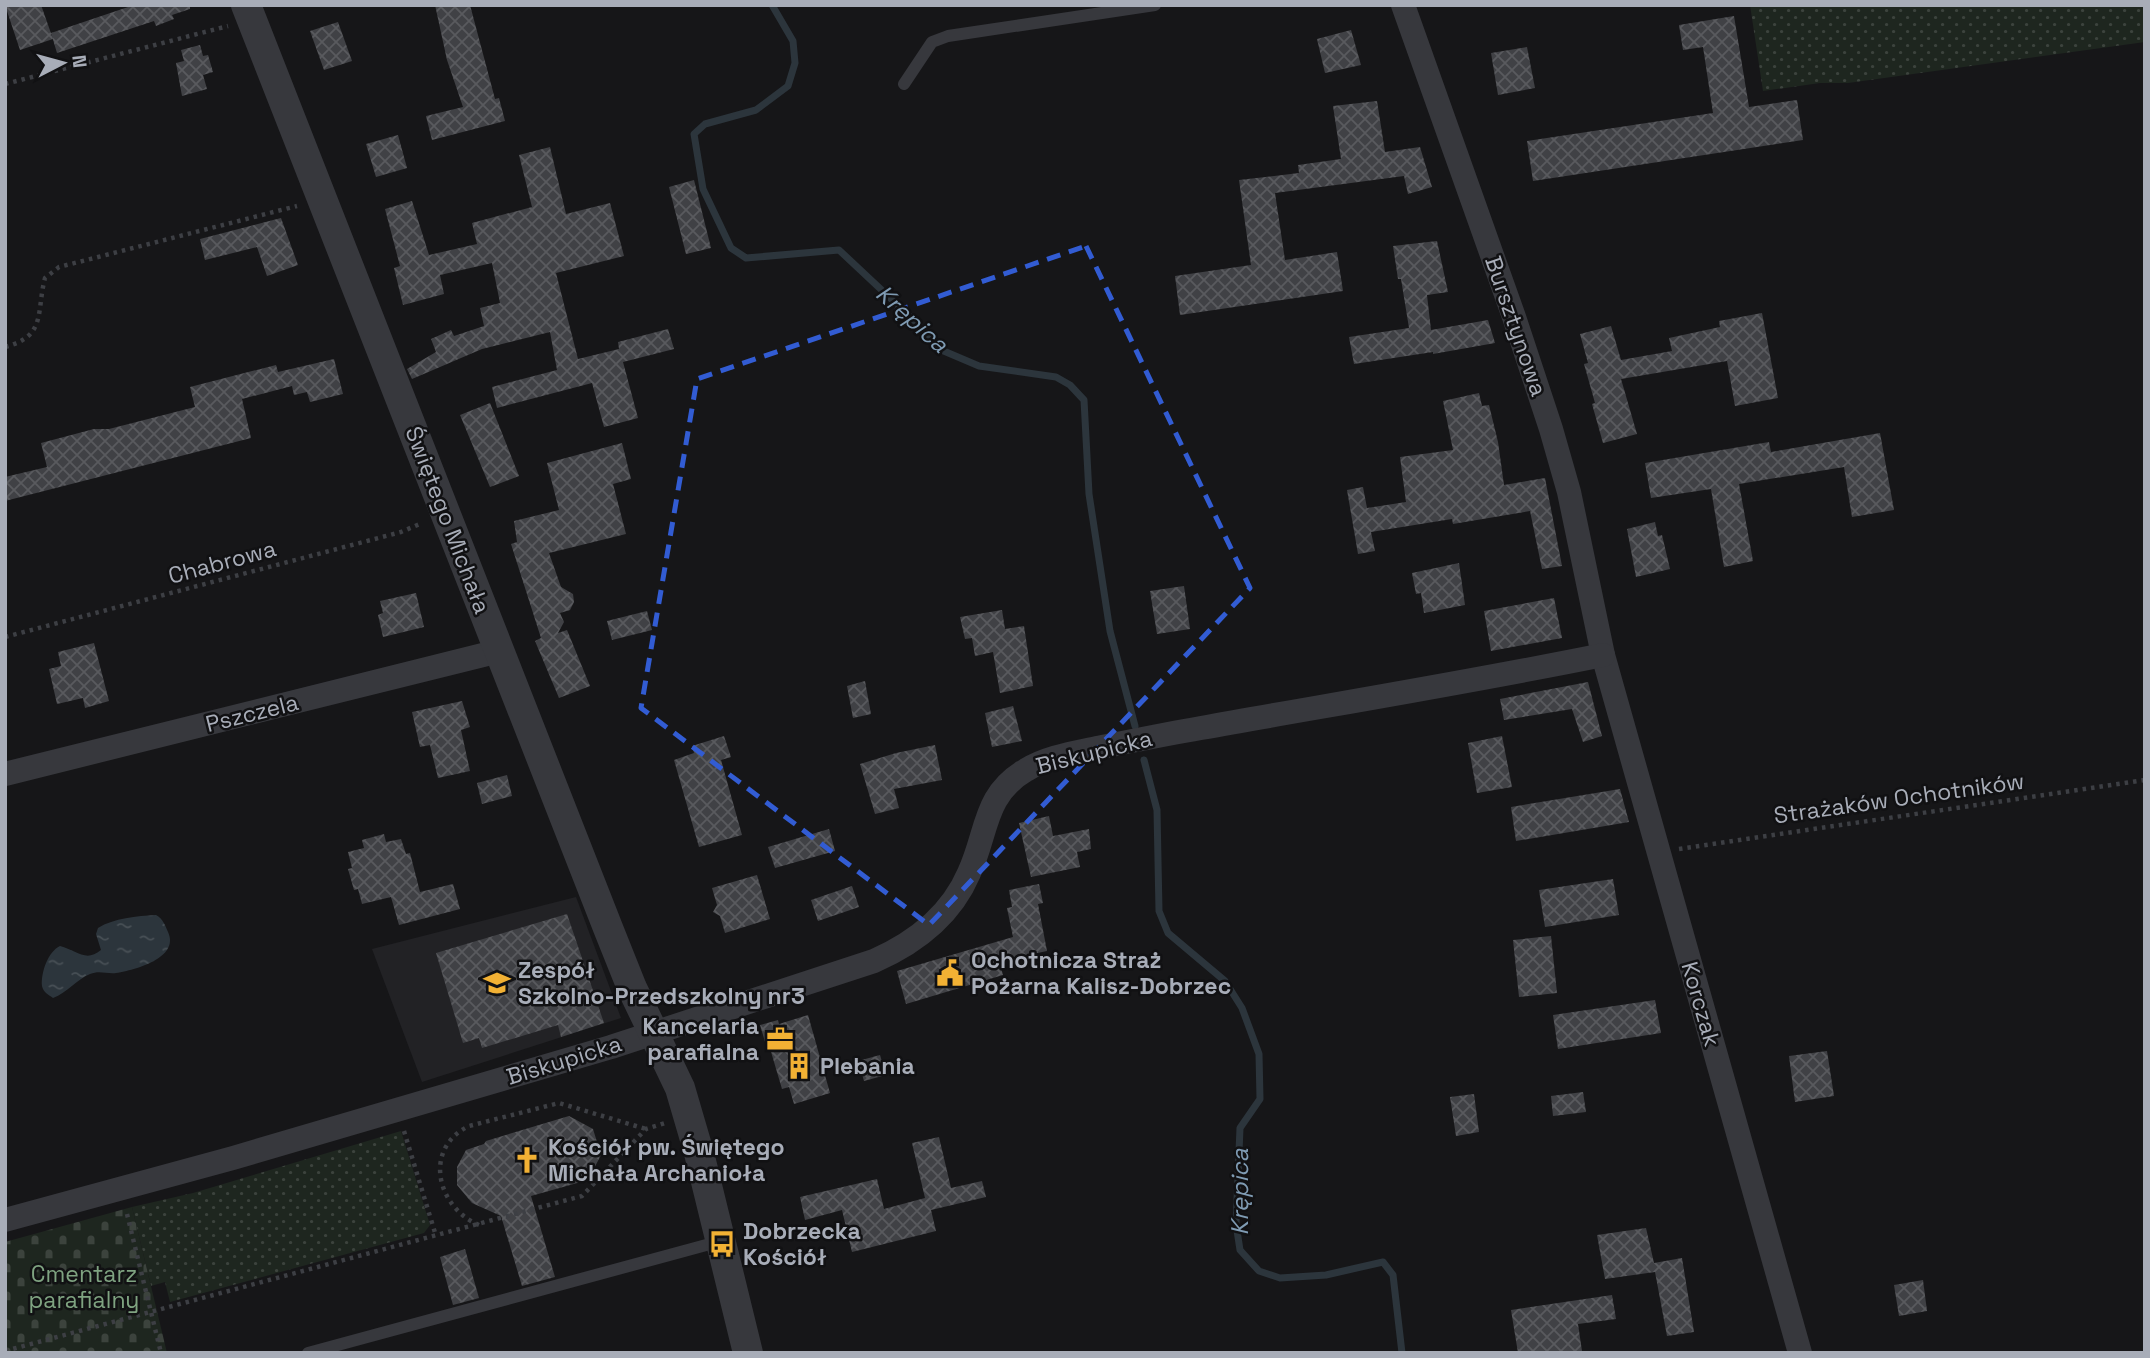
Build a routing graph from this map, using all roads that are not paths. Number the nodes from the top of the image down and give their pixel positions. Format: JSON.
{"nodes":[{"id":1,"x":1155,"y":5,"type":"edge"},
{"id":2,"x":1403,"y":5,"type":"edge"},
{"id":3,"x":249,"y":13,"type":"edge"},
{"id":4,"x":904,"y":84,"type":"dead end"},
{"id":5,"x":499,"y":651,"type":"junction"},
{"id":6,"x":1603,"y":655,"type":"junction"},
{"id":7,"x":5,"y":774,"type":"edge"},
{"id":8,"x":654,"y":1033,"type":"junction"},
{"id":9,"x":5,"y":1220,"type":"edge"},
{"id":10,"x":721,"y":1241,"type":"junction"},
{"id":11,"x":308,"y":1353,"type":"edge"},
{"id":12,"x":748,"y":1353,"type":"edge"},
{"id":13,"x":1800,"y":1353,"type":"edge"}],
"edges":[{"from":1,"to":4,"type":"lane"},
{"from":2,"to":6,"type":"street","name":"Bursztynowa"},
{"from":3,"to":5,"type":"street","name":"Świętego Michała"},
{"from":5,"to":7,"type":"street","name":"Pszczela"},
{"from":5,"to":8,"type":"street","name":"Świętego Michała"},
{"from":6,"to":8,"type":"street","name":"Biskupicka"},
{"from":6,"to":13,"type":"street","name":"Korczak"},
{"from":8,"to":9,"type":"street","name":"Biskupicka"},
{"from":8,"to":10,"type":"street","name":"Świętego Michała"},
{"from":10,"to":11,"type":"lane"},
{"from":10,"to":12,"type":"street","name":"Świętego Michała"}]}
